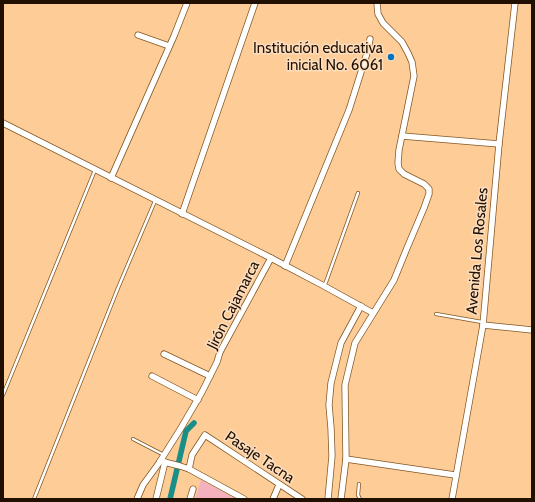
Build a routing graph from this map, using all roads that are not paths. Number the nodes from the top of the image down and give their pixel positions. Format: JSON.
{"nodes":[{"id":1,"x":187,"y":3,"type":"edge"},
{"id":2,"x":255,"y":3,"type":"edge"},
{"id":3,"x":378,"y":3,"type":"edge"},
{"id":4,"x":515,"y":3,"type":"edge"},
{"id":5,"x":138,"y":35,"type":"dead end"},
{"id":6,"x":370,"y":39,"type":"dead end"},
{"id":7,"x":169,"y":46,"type":"junction"},
{"id":8,"x":3,"y":123,"type":"edge"},
{"id":9,"x":402,"y":136,"type":"junction"},
{"id":10,"x":499,"y":144,"type":"junction"},
{"id":11,"x":95,"y":170,"type":"junction"},
{"id":12,"x":111,"y":178,"type":"junction"},
{"id":13,"x":358,"y":193,"type":"dead end"},
{"id":14,"x":156,"y":201,"type":"junction"},
{"id":15,"x":182,"y":214,"type":"junction"},
{"id":16,"x":271,"y":258,"type":"junction"},
{"id":17,"x":285,"y":266,"type":"junction"},
{"id":18,"x":324,"y":286,"type":"junction"},
{"id":19,"x":361,"y":306,"type":"junction"},
{"id":20,"x":373,"y":313,"type":"junction"},
{"id":21,"x":436,"y":314,"type":"dead end"},
{"id":22,"x":483,"y":323,"type":"junction"},
{"id":23,"x":532,"y":330,"type":"edge"},
{"id":24,"x":164,"y":354,"type":"dead end"},
{"id":25,"x":152,"y":376,"type":"dead end"},
{"id":26,"x":210,"y":376,"type":"junction"},
{"id":27,"x":3,"y":395,"type":"edge"},
{"id":28,"x":198,"y":400,"type":"junction"},
{"id":29,"x":133,"y":439,"type":"dead end"},
{"id":30,"x":164,"y":455,"type":"junction"},
{"id":31,"x":346,"y":459,"type":"junction"},
{"id":32,"x":162,"y":462,"type":"junction"},
{"id":33,"x":189,"y":469,"type":"junction"},
{"id":34,"x":456,"y":475,"type":"junction"},
{"id":35,"x":280,"y":484,"type":"junction"},
{"id":36,"x":359,"y":484,"type":"dead end"},
{"id":37,"x":193,"y":489,"type":"dead end"},
{"id":38,"x":34,"y":499,"type":"edge"},
{"id":39,"x":137,"y":499,"type":"edge"},
{"id":40,"x":156,"y":499,"type":"edge"},
{"id":41,"x":190,"y":499,"type":"edge"},
{"id":42,"x":244,"y":499,"type":"edge"},
{"id":43,"x":273,"y":499,"type":"edge"},
{"id":44,"x":302,"y":499,"type":"edge"},
{"id":45,"x":328,"y":499,"type":"edge"},
{"id":46,"x":341,"y":499,"type":"edge"},
{"id":47,"x":360,"y":499,"type":"edge"},
{"id":48,"x":452,"y":499,"type":"edge"}],
"edges":[{"from":1,"to":7,"type":"street"},
{"from":2,"to":15,"type":"street"},
{"from":3,"to":9,"type":"street"},
{"from":4,"to":10,"type":"street","name":"Avenida Los Rosales"},
{"from":5,"to":7,"type":"street"},
{"from":6,"to":17,"type":"street"},
{"from":7,"to":12,"type":"street"},
{"from":8,"to":11,"type":"street"},
{"from":9,"to":10,"type":"street"},
{"from":9,"to":20,"type":"street"},
{"from":10,"to":22,"type":"street","name":"Avenida Los Rosales"},
{"from":11,"to":12,"type":"street"},
{"from":11,"to":27,"type":"lane"},
{"from":12,"to":14,"type":"street"},
{"from":13,"to":18,"type":"lane"},
{"from":14,"to":15,"type":"street"},
{"from":14,"to":38,"type":"lane"},
{"from":15,"to":16,"type":"street"},
{"from":16,"to":17,"type":"street"},
{"from":16,"to":26,"type":"street","name":"Jirón Cajamarca"},
{"from":17,"to":18,"type":"street"},
{"from":18,"to":19,"type":"street"},
{"from":19,"to":20,"type":"street"},
{"from":19,"to":45,"type":"street"},
{"from":20,"to":31,"type":"street"},
{"from":21,"to":22,"type":"lane"},
{"from":22,"to":23,"type":"street"},
{"from":22,"to":34,"type":"street","name":"Avenida Los Rosales"},
{"from":24,"to":26,"type":"street"},
{"from":25,"to":28,"type":"street"},
{"from":26,"to":28,"type":"street","name":"Jirón Cajamarca"},
{"from":28,"to":30,"type":"street","name":"Jirón Cajamarca"},
{"from":29,"to":30,"type":"lane"},
{"from":30,"to":32,"type":"street","name":"Jirón Cajamarca"},
{"from":31,"to":34,"type":"street"},
{"from":31,"to":46,"type":"street"},
{"from":32,"to":33,"type":"street"},
{"from":32,"to":39,"type":"street","name":"Jirón Cajamarca"},
{"from":32,"to":40,"type":"street"},
{"from":33,"to":35,"type":"street","name":"Pasaje Tacna"},
{"from":33,"to":42,"type":"street"},
{"from":34,"to":48,"type":"street","name":"Avenida Los Rosales"},
{"from":35,"to":43,"type":"street"},
{"from":35,"to":44,"type":"street","name":"Pasaje Tacna"},
{"from":36,"to":47,"type":"lane"},
{"from":37,"to":41,"type":"street"}]}
